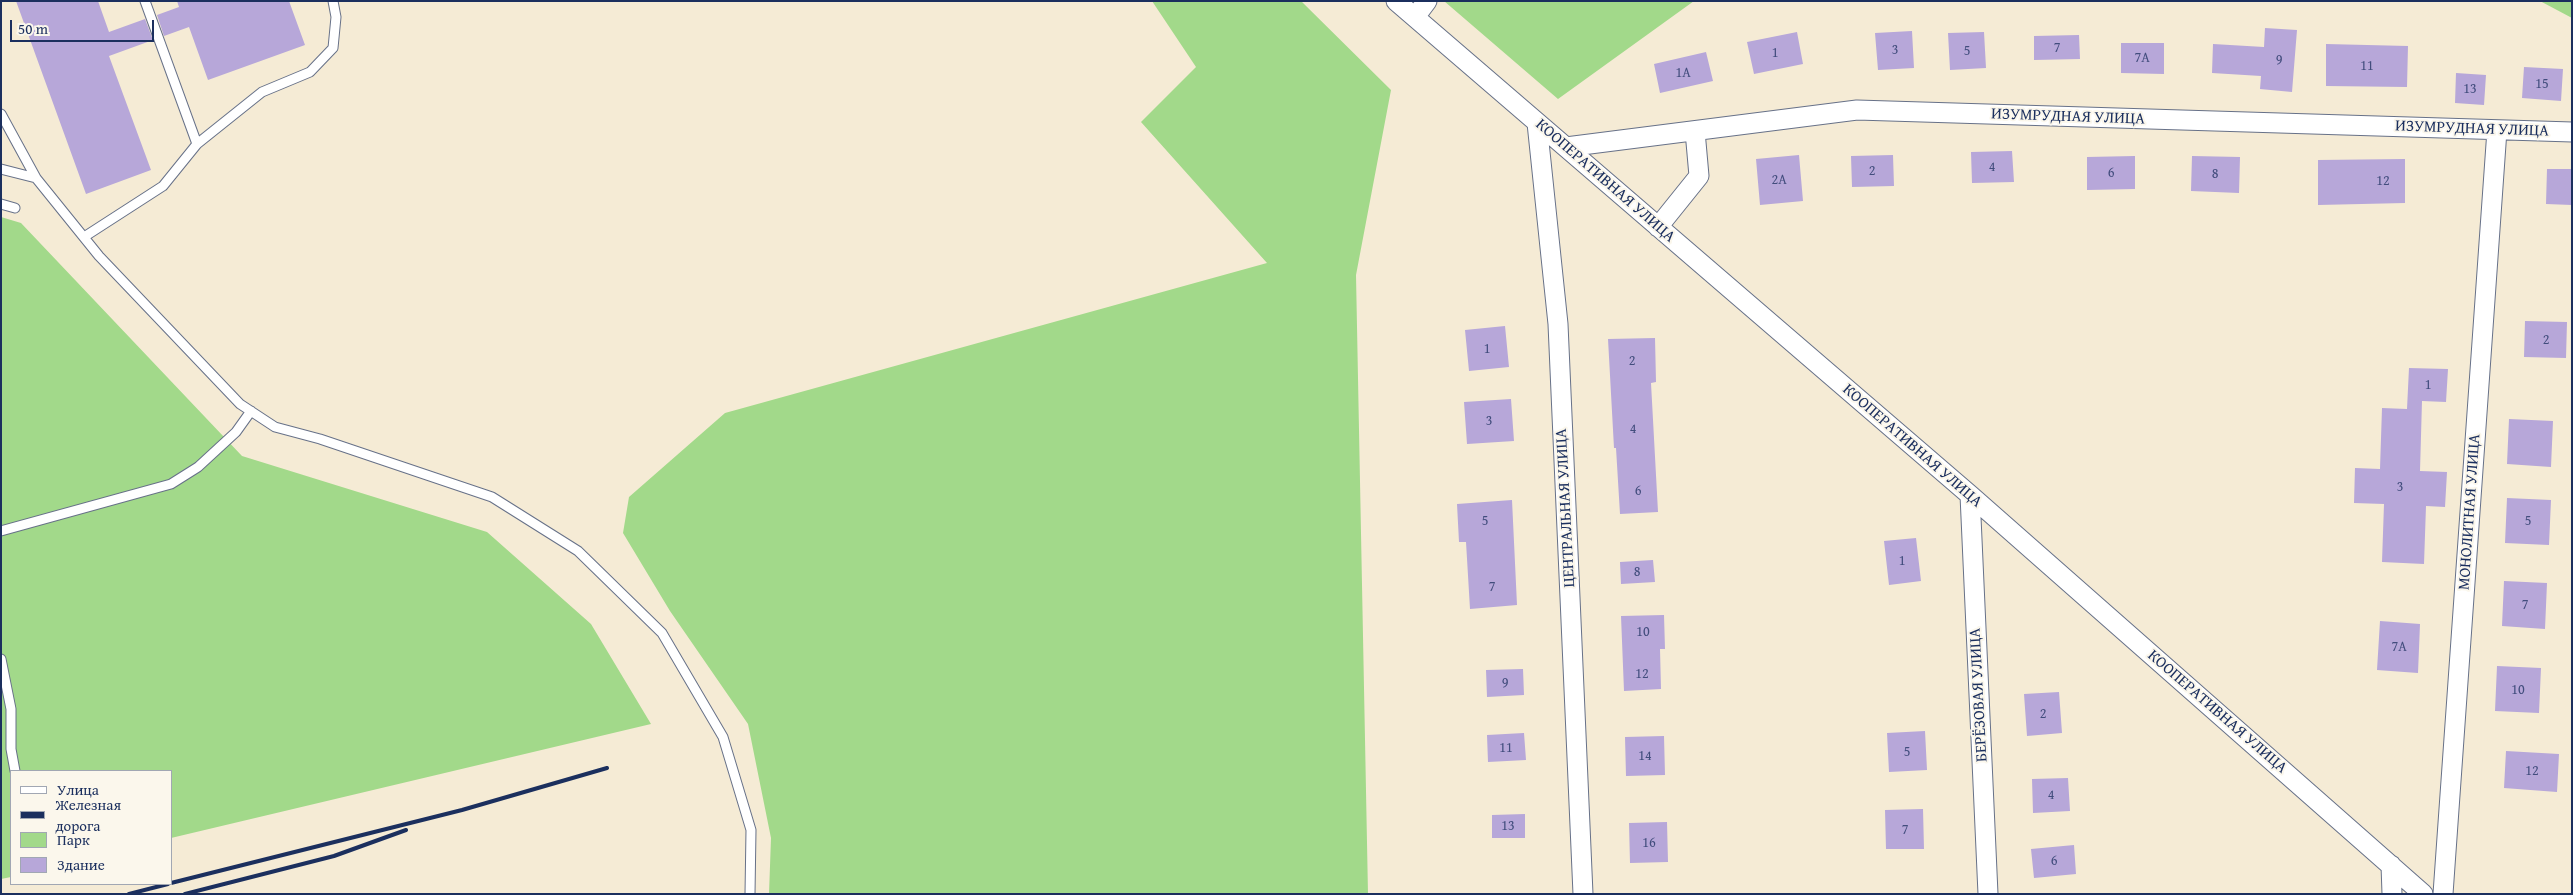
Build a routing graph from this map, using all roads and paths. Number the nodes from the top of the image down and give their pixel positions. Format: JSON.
{"nodes":[{"id":1,"x":145,"y":1,"type":"edge"},
{"id":2,"x":333,"y":1,"type":"edge"},
{"id":3,"x":1396,"y":1,"type":"edge"},
{"id":4,"x":1427,"y":1,"type":"edge"},
{"id":5,"x":1415,"y":17,"type":"junction"},
{"id":6,"x":1,"y":114,"type":"edge"},
{"id":7,"x":1537,"y":123,"type":"junction"},
{"id":8,"x":2497,"y":130,"type":"junction"},
{"id":9,"x":1695,"y":131,"type":"junction"},
{"id":10,"x":2572,"y":132,"type":"edge"},
{"id":11,"x":197,"y":144,"type":"junction"},
{"id":12,"x":1566,"y":147,"type":"junction"},
{"id":13,"x":1,"y":168,"type":"edge"},
{"id":14,"x":36,"y":178,"type":"junction"},
{"id":15,"x":1,"y":204,"type":"edge"},
{"id":16,"x":15,"y":208,"type":"dead end"},
{"id":17,"x":1658,"y":226,"type":"junction"},
{"id":18,"x":84,"y":237,"type":"junction"},
{"id":19,"x":251,"y":411,"type":"junction"},
{"id":20,"x":1970,"y":496,"type":"junction"},
{"id":21,"x":1,"y":531,"type":"edge"},
{"id":22,"x":1,"y":659,"type":"edge"},
{"id":23,"x":15,"y":770,"type":"edge"},
{"id":24,"x":2391,"y":865,"type":"junction"},
{"id":25,"x":750,"y":894,"type":"edge"},
{"id":26,"x":1583,"y":894,"type":"edge"},
{"id":27,"x":1988,"y":894,"type":"edge"},
{"id":28,"x":2392,"y":894,"type":"edge"},
{"id":29,"x":2423,"y":894,"type":"edge"},
{"id":30,"x":2443,"y":894,"type":"edge"}],
"edges":[{"from":1,"to":11,"type":"lane"},
{"from":2,"to":11,"type":"lane"},
{"from":3,"to":5,"type":"street","name":"КООПЕРАТИВНАЯ УЛИЦА"},
{"from":4,"to":5,"type":"street"},
{"from":5,"to":7,"type":"street","name":"КООПЕРАТИВНАЯ УЛИЦА"},
{"from":6,"to":14,"type":"lane"},
{"from":7,"to":12,"type":"street","name":"КООПЕРАТИВНАЯ УЛИЦА"},
{"from":7,"to":26,"type":"street","name":"ЦЕНТРАЛЬНАЯ УЛИЦА"},
{"from":8,"to":9,"type":"street","name":"ИЗУМРУДНАЯ УЛИЦА"},
{"from":8,"to":10,"type":"street","name":"ИЗУМРУДНАЯ УЛИЦА"},
{"from":8,"to":30,"type":"street","name":"МОНОЛИТНАЯ УЛИЦА"},
{"from":9,"to":12,"type":"street","name":"ИЗУМРУДНАЯ УЛИЦА"},
{"from":9,"to":17,"type":"street"},
{"from":11,"to":18,"type":"lane"},
{"from":12,"to":17,"type":"street","name":"КООПЕРАТИВНАЯ УЛИЦА"},
{"from":13,"to":14,"type":"lane"},
{"from":14,"to":18,"type":"lane"},
{"from":15,"to":16,"type":"lane"},
{"from":17,"to":20,"type":"street","name":"КООПЕРАТИВНАЯ УЛИЦА"},
{"from":18,"to":19,"type":"lane"},
{"from":19,"to":21,"type":"lane"},
{"from":19,"to":25,"type":"lane"},
{"from":20,"to":24,"type":"street","name":"КООПЕРАТИВНАЯ УЛИЦА"},
{"from":20,"to":27,"type":"street","name":"БЕРЁЗОВАЯ УЛИЦА"},
{"from":22,"to":23,"type":"lane"},
{"from":24,"to":28,"type":"street"},
{"from":24,"to":29,"type":"street","name":"КООПЕРАТИВНАЯ УЛИЦА"}]}
